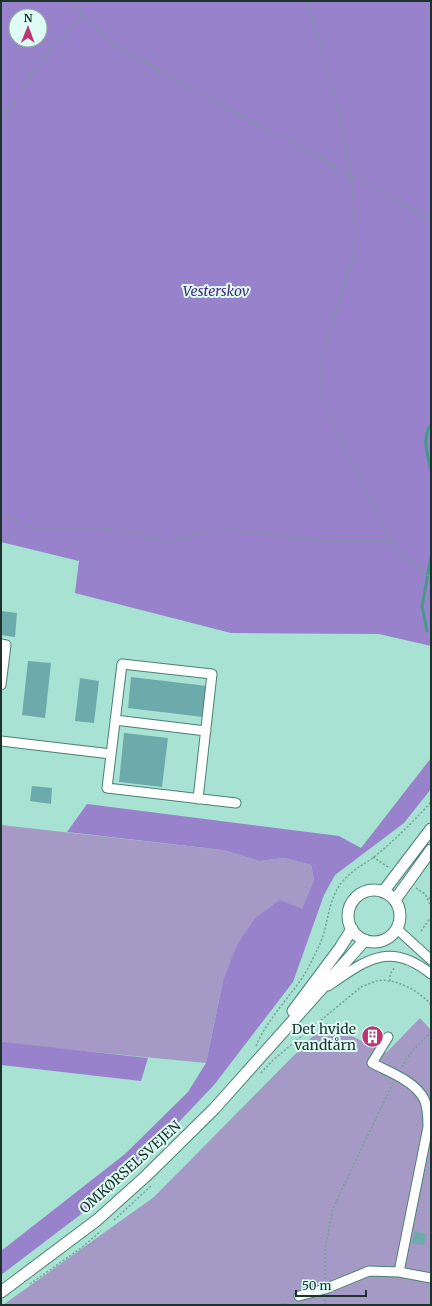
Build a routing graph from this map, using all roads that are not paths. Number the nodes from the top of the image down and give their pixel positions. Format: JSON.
{"nodes":[{"id":1,"x":1,"y":644,"type":"edge"},
{"id":2,"x":1,"y":686,"type":"edge"},
{"id":3,"x":115,"y":720,"type":"junction"},
{"id":4,"x":206,"y":731,"type":"junction"},
{"id":5,"x":1,"y":741,"type":"edge"},
{"id":6,"x":111,"y":754,"type":"junction"},
{"id":7,"x":198,"y":798,"type":"junction"},
{"id":8,"x":236,"y":803,"type":"dead end"},
{"id":9,"x":431,"y":829,"type":"edge"},
{"id":10,"x":431,"y":850,"type":"edge"},
{"id":11,"x":383,"y":892,"type":"junction"},
{"id":12,"x":395,"y":900,"type":"junction"},
{"id":13,"x":352,"y":929,"type":"junction"},
{"id":14,"x":397,"y":929,"type":"junction"},
{"id":15,"x":365,"y":940,"type":"junction"},
{"id":16,"x":431,"y":960,"type":"edge"},
{"id":17,"x":431,"y":974,"type":"edge"},
{"id":18,"x":320,"y":991,"type":"junction"},
{"id":19,"x":388,"y":1037,"type":"dead end"},
{"id":20,"x":261,"y":1049,"type":"junction"},
{"id":21,"x":399,"y":1272,"type":"junction"},
{"id":22,"x":431,"y":1278,"type":"edge"},
{"id":23,"x":1,"y":1292,"type":"edge"},
{"id":24,"x":299,"y":1296,"type":"dead end"}],
"edges":[{"from":1,"to":2,"type":"street"},
{"from":3,"to":4,"type":"street"},
{"from":3,"to":4,"type":"street"},
{"from":3,"to":6,"type":"street"},
{"from":4,"to":7,"type":"street"},
{"from":5,"to":6,"type":"street"},
{"from":6,"to":7,"type":"street"},
{"from":7,"to":8,"type":"street"},
{"from":9,"to":11,"type":"main road"},
{"from":10,"to":12,"type":"main road"},
{"from":11,"to":12,"type":"main road"},
{"from":11,"to":13,"type":"main road"},
{"from":12,"to":14,"type":"main road"},
{"from":13,"to":15,"type":"main road"},
{"from":13,"to":20,"type":"main road","name":"OMKØRSELSVEJEN"},
{"from":14,"to":15,"type":"main road"},
{"from":14,"to":16,"type":"street"},
{"from":15,"to":18,"type":"main road","name":"OMKØRSELSVEJEN"},
{"from":17,"to":18,"type":"street"},
{"from":18,"to":20,"type":"main road","name":"OMKØRSELSVEJEN"},
{"from":19,"to":21,"type":"street"},
{"from":20,"to":23,"type":"main road","name":"OMKØRSELSVEJEN"},
{"from":21,"to":22,"type":"street"},
{"from":21,"to":24,"type":"street"}]}
